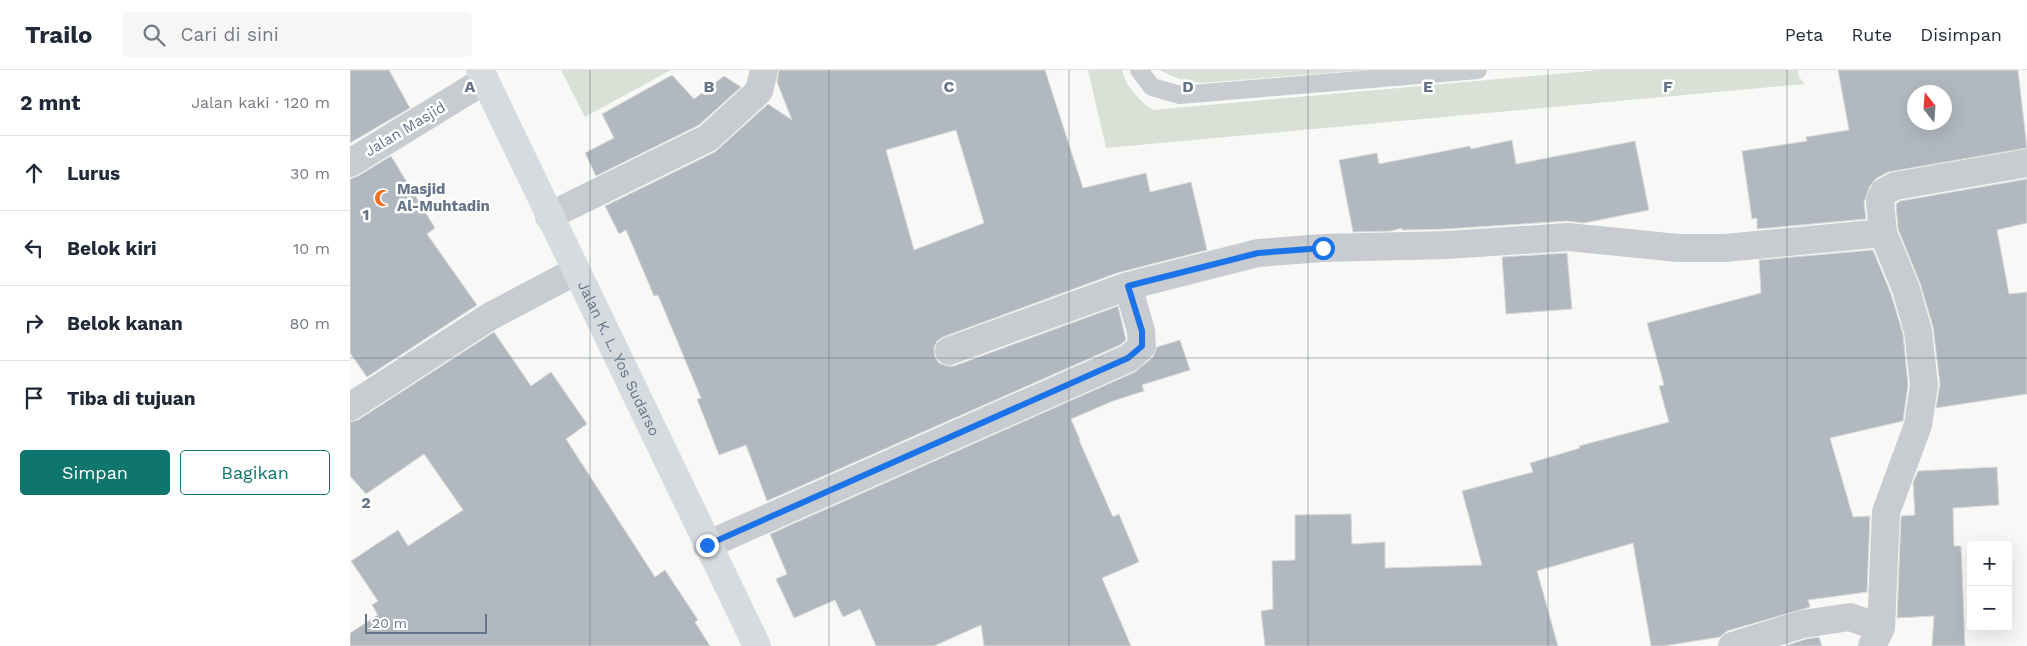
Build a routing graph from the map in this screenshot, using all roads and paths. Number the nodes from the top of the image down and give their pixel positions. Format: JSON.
{"nodes":[{"id":1,"x":764,"y":70,"type":"edge"},
{"id":2,"x":1139,"y":70,"type":"edge"},
{"id":3,"x":1478,"y":70,"type":"edge"},
{"id":4,"x":483,"y":75,"type":"edge"},
{"id":5,"x":350,"y":163,"type":"edge"},
{"id":6,"x":2027,"y":164,"type":"edge"},
{"id":7,"x":549,"y":216,"type":"junction"},
{"id":8,"x":1883,"y":233,"type":"junction"},
{"id":9,"x":576,"y":271,"type":"junction"},
{"id":10,"x":1128,"y":286,"type":"junction"},
{"id":11,"x":949,"y":351,"type":"dead end"},
{"id":12,"x":350,"y":407,"type":"edge"},
{"id":13,"x":707,"y":545,"type":"junction"},
{"id":14,"x":1876,"y":637,"type":"edge"},
{"id":15,"x":757,"y":646,"type":"edge"},
{"id":16,"x":1732,"y":646,"type":"edge"}],
"edges":[{"from":1,"to":7,"type":"street"},
{"from":2,"to":3,"type":"lane"},
{"from":4,"to":5,"type":"street","name":"Jalan Masjid"},
{"from":4,"to":7,"type":"highway","name":"Jalan K. L. Yos Sudarso"},
{"from":6,"to":8,"type":"street"},
{"from":7,"to":9,"type":"highway","name":"Jalan K. L. Yos Sudarso"},
{"from":8,"to":10,"type":"street"},
{"from":8,"to":14,"type":"street"},
{"from":9,"to":12,"type":"street"},
{"from":9,"to":13,"type":"highway","name":"Jalan K. L. Yos Sudarso"},
{"from":10,"to":11,"type":"street"},
{"from":10,"to":13,"type":"street"},
{"from":13,"to":15,"type":"highway","name":"Jalan K. L. Yos Sudarso"},
{"from":14,"to":16,"type":"street"}]}
